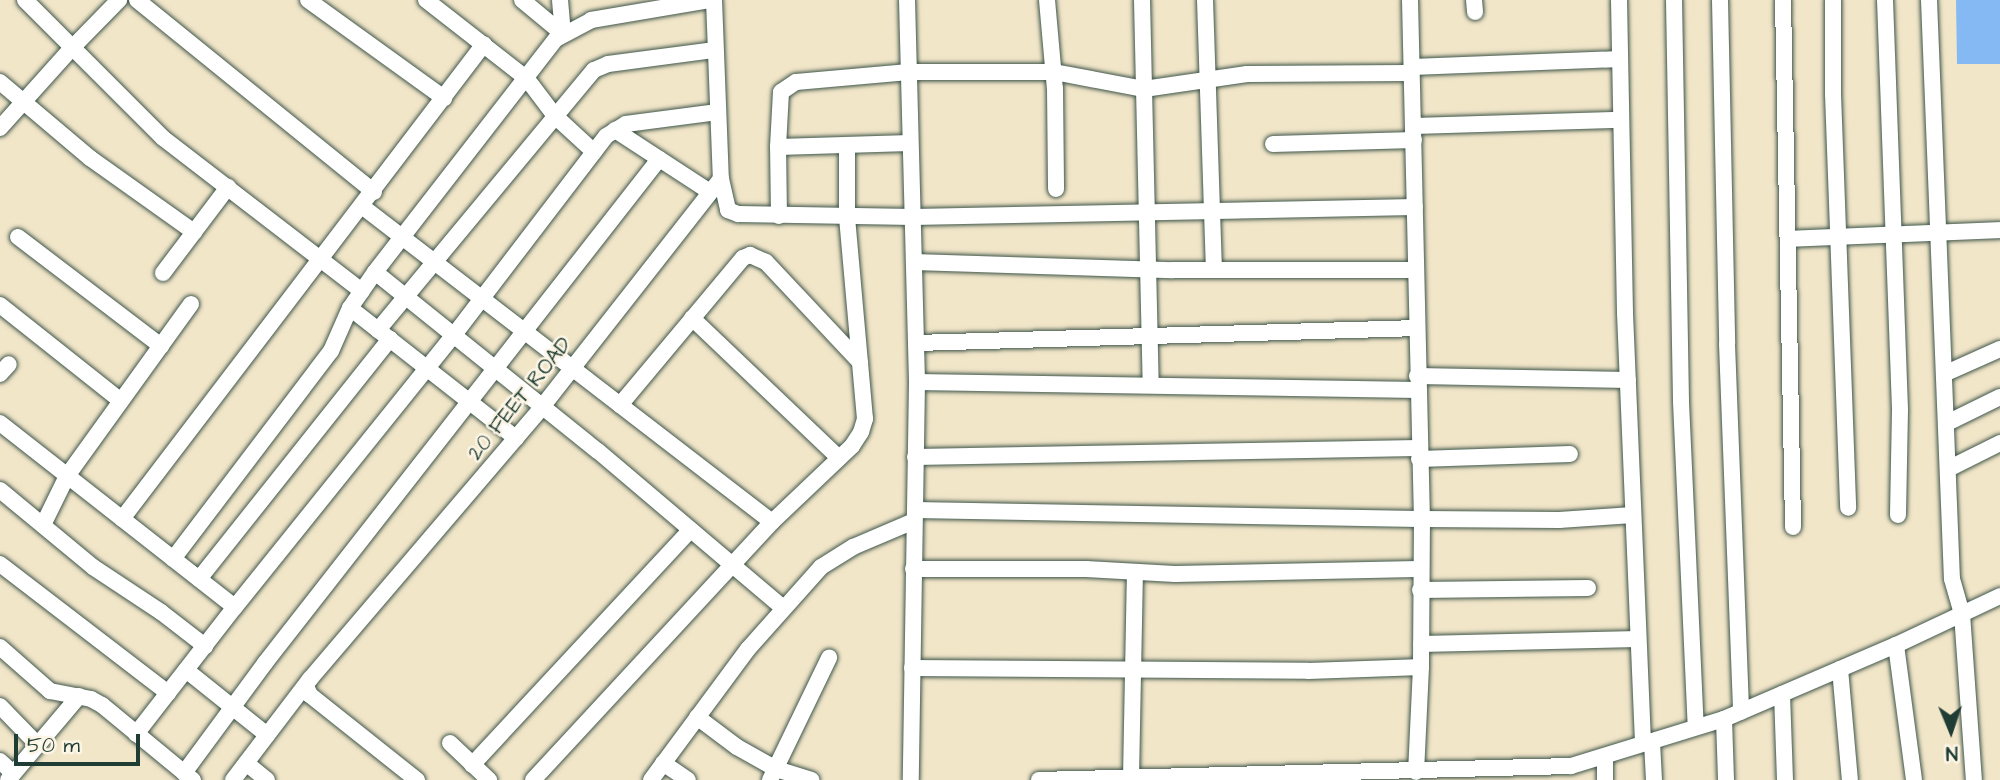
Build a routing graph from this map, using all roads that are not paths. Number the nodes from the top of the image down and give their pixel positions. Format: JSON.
{"nodes":[{"id":1,"x":25,"y":0,"type":"edge"},
{"id":2,"x":119,"y":0,"type":"edge"},
{"id":3,"x":137,"y":0,"type":"edge"},
{"id":4,"x":308,"y":0,"type":"edge"},
{"id":5,"x":426,"y":0,"type":"edge"},
{"id":6,"x":522,"y":0,"type":"edge"},
{"id":7,"x":560,"y":0,"type":"edge"},
{"id":8,"x":712,"y":0,"type":"edge"},
{"id":9,"x":907,"y":0,"type":"edge"},
{"id":10,"x":1046,"y":0,"type":"edge"},
{"id":11,"x":1142,"y":0,"type":"edge"},
{"id":12,"x":1205,"y":0,"type":"edge"},
{"id":13,"x":1410,"y":0,"type":"edge"},
{"id":14,"x":1619,"y":0,"type":"edge"},
{"id":15,"x":1674,"y":0,"type":"edge"},
{"id":16,"x":1720,"y":0,"type":"edge"},
{"id":17,"x":1783,"y":0,"type":"edge"},
{"id":18,"x":1833,"y":0,"type":"edge"},
{"id":19,"x":1885,"y":0,"type":"edge"},
{"id":20,"x":1929,"y":0,"type":"edge"},
{"id":21,"x":563,"y":34,"type":"junction"},
{"id":22,"x":484,"y":44,"type":"junction"},
{"id":23,"x":71,"y":49,"type":"junction"},
{"id":24,"x":715,"y":50,"type":"junction"},
{"id":25,"x":1620,"y":59,"type":"junction"},
{"id":26,"x":1412,"y":67,"type":"junction"},
{"id":27,"x":909,"y":72,"type":"junction"},
{"id":28,"x":1054,"y":72,"type":"junction"},
{"id":29,"x":1207,"y":78,"type":"junction"},
{"id":30,"x":527,"y":79,"type":"junction"},
{"id":31,"x":0,"y":82,"type":"edge"},
{"id":32,"x":1144,"y":89,"type":"junction"},
{"id":33,"x":444,"y":98,"type":"junction"},
{"id":34,"x":24,"y":102,"type":"junction"},
{"id":35,"x":717,"y":112,"type":"junction"},
{"id":36,"x":555,"y":117,"type":"junction"},
{"id":37,"x":1621,"y":120,"type":"junction"},
{"id":38,"x":0,"y":128,"type":"edge"},
{"id":39,"x":615,"y":130,"type":"junction"},
{"id":40,"x":1414,"y":133,"type":"junction"},
{"id":41,"x":911,"y":144,"type":"junction"},
{"id":42,"x":1273,"y":144,"type":"dead end"},
{"id":43,"x":848,"y":145,"type":"junction"},
{"id":44,"x":778,"y":147,"type":"junction"},
{"id":45,"x":594,"y":152,"type":"junction"},
{"id":46,"x":659,"y":159,"type":"junction"},
{"id":47,"x":715,"y":186,"type":"junction"},
{"id":48,"x":228,"y":187,"type":"junction"},
{"id":49,"x":1056,"y":189,"type":"dead end"},
{"id":50,"x":374,"y":192,"type":"junction"},
{"id":51,"x":363,"y":207,"type":"junction"},
{"id":52,"x":1415,"y":207,"type":"junction"},
{"id":53,"x":1212,"y":211,"type":"junction"},
{"id":54,"x":1147,"y":213,"type":"junction"},
{"id":55,"x":779,"y":216,"type":"junction"},
{"id":56,"x":847,"y":216,"type":"junction"},
{"id":57,"x":913,"y":217,"type":"junction"},
{"id":58,"x":2000,"y":230,"type":"edge"},
{"id":59,"x":194,"y":232,"type":"junction"},
{"id":60,"x":1940,"y":234,"type":"junction"},
{"id":61,"x":1894,"y":236,"type":"junction"},
{"id":62,"x":18,"y":237,"type":"dead end"},
{"id":63,"x":1838,"y":237,"type":"junction"},
{"id":64,"x":402,"y":238,"type":"junction"},
{"id":65,"x":1788,"y":239,"type":"junction"},
{"id":66,"x":321,"y":260,"type":"junction"},
{"id":67,"x":435,"y":261,"type":"junction"},
{"id":68,"x":914,"y":262,"type":"junction"},
{"id":69,"x":1149,"y":269,"type":"junction"},
{"id":70,"x":1214,"y":270,"type":"junction"},
{"id":71,"x":1416,"y":270,"type":"junction"},
{"id":72,"x":375,"y":272,"type":"junction"},
{"id":73,"x":163,"y":273,"type":"dead end"},
{"id":74,"x":362,"y":291,"type":"junction"},
{"id":75,"x":405,"y":296,"type":"junction"},
{"id":76,"x":482,"y":299,"type":"junction"},
{"id":77,"x":191,"y":304,"type":"dead end"},
{"id":78,"x":0,"y":305,"type":"edge"},
{"id":79,"x":350,"y":308,"type":"junction"},
{"id":80,"x":692,"y":318,"type":"junction"},
{"id":81,"x":1417,"y":328,"type":"junction"},
{"id":82,"x":524,"y":331,"type":"junction"},
{"id":83,"x":384,"y":334,"type":"junction"},
{"id":84,"x":1150,"y":334,"type":"junction"},
{"id":85,"x":454,"y":335,"type":"junction"},
{"id":86,"x":916,"y":342,"type":"junction"},
{"id":87,"x":161,"y":346,"type":"junction"},
{"id":88,"x":2000,"y":349,"type":"edge"},
{"id":89,"x":860,"y":362,"type":"junction"},
{"id":90,"x":494,"y":368,"type":"junction"},
{"id":91,"x":427,"y":369,"type":"junction"},
{"id":92,"x":573,"y":369,"type":"junction"},
{"id":93,"x":1944,"y":374,"type":"junction"},
{"id":94,"x":1628,"y":380,"type":"junction"},
{"id":95,"x":917,"y":382,"type":"junction"},
{"id":96,"x":1418,"y":383,"type":"junction"},
{"id":97,"x":1151,"y":384,"type":"junction"},
{"id":98,"x":2000,"y":397,"type":"edge"},
{"id":99,"x":121,"y":401,"type":"junction"},
{"id":100,"x":469,"y":401,"type":"junction"},
{"id":101,"x":620,"y":405,"type":"junction"},
{"id":102,"x":542,"y":407,"type":"junction"},
{"id":103,"x":1947,"y":423,"type":"junction"},
{"id":104,"x":1,"y":425,"type":"edge"},
{"id":105,"x":516,"y":438,"type":"junction"},
{"id":106,"x":2000,"y":443,"type":"edge"},
{"id":107,"x":1419,"y":453,"type":"junction"},
{"id":108,"x":1570,"y":454,"type":"dead end"},
{"id":109,"x":915,"y":457,"type":"junction"},
{"id":110,"x":839,"y":458,"type":"junction"},
{"id":111,"x":1948,"y":469,"type":"junction"},
{"id":112,"x":67,"y":476,"type":"junction"},
{"id":113,"x":0,"y":490,"type":"edge"},
{"id":114,"x":1848,"y":508,"type":"dead end"},
{"id":115,"x":1633,"y":515,"type":"junction"},
{"id":116,"x":1898,"y":515,"type":"dead end"},
{"id":117,"x":915,"y":516,"type":"junction"},
{"id":118,"x":122,"y":519,"type":"junction"},
{"id":119,"x":1422,"y":519,"type":"junction"},
{"id":120,"x":772,"y":523,"type":"junction"},
{"id":121,"x":43,"y":525,"type":"junction"},
{"id":122,"x":1793,"y":527,"type":"dead end"},
{"id":123,"x":690,"y":530,"type":"junction"},
{"id":124,"x":173,"y":559,"type":"junction"},
{"id":125,"x":0,"y":564,"type":"edge"},
{"id":126,"x":733,"y":565,"type":"junction"},
{"id":127,"x":914,"y":569,"type":"junction"},
{"id":128,"x":1420,"y":569,"type":"junction"},
{"id":129,"x":1135,"y":574,"type":"junction"},
{"id":130,"x":199,"y":579,"type":"junction"},
{"id":131,"x":1588,"y":588,"type":"dead end"},
{"id":132,"x":1420,"y":590,"type":"junction"},
{"id":133,"x":2000,"y":596,"type":"edge"},
{"id":134,"x":235,"y":607,"type":"junction"},
{"id":135,"x":783,"y":608,"type":"junction"},
{"id":136,"x":1962,"y":614,"type":"junction"},
{"id":137,"x":1638,"y":639,"type":"junction"},
{"id":138,"x":1421,"y":644,"type":"junction"},
{"id":139,"x":1896,"y":645,"type":"junction"},
{"id":140,"x":205,"y":646,"type":"junction"},
{"id":141,"x":0,"y":647,"type":"edge"},
{"id":142,"x":829,"y":658,"type":"dead end"},
{"id":143,"x":1421,"y":667,"type":"junction"},
{"id":144,"x":912,"y":668,"type":"junction"},
{"id":145,"x":1840,"y":669,"type":"junction"},
{"id":146,"x":186,"y":670,"type":"junction"},
{"id":147,"x":1132,"y":670,"type":"junction"},
{"id":148,"x":306,"y":686,"type":"junction"},
{"id":149,"x":168,"y":693,"type":"junction"},
{"id":150,"x":1782,"y":694,"type":"junction"},
{"id":151,"x":79,"y":696,"type":"junction"},
{"id":152,"x":0,"y":705,"type":"edge"},
{"id":153,"x":232,"y":708,"type":"junction"},
{"id":154,"x":1741,"y":712,"type":"junction"},
{"id":155,"x":697,"y":717,"type":"junction"},
{"id":156,"x":1724,"y":719,"type":"junction"},
{"id":157,"x":1696,"y":727,"type":"junction"},
{"id":158,"x":136,"y":734,"type":"junction"},
{"id":159,"x":267,"y":736,"type":"junction"},
{"id":160,"x":450,"y":743,"type":"dead end"},
{"id":161,"x":1647,"y":743,"type":"junction"},
{"id":162,"x":37,"y":744,"type":"junction"},
{"id":163,"x":1605,"y":756,"type":"junction"},
{"id":164,"x":0,"y":761,"type":"edge"},
{"id":165,"x":246,"y":763,"type":"junction"},
{"id":166,"x":663,"y":763,"type":"junction"},
{"id":167,"x":472,"y":765,"type":"junction"},
{"id":168,"x":1416,"y":772,"type":"junction"},
{"id":169,"x":1513,"y":774,"type":"edge"},
{"id":170,"x":773,"y":775,"type":"edge"},
{"id":171,"x":188,"y":776,"type":"edge"},
{"id":172,"x":1443,"y":776,"type":"edge"},
{"id":173,"x":10,"y":777,"type":"edge"},
{"id":174,"x":1294,"y":777,"type":"edge"},
{"id":175,"x":1348,"y":777,"type":"edge"},
{"id":176,"x":1131,"y":778,"type":"junction"},
{"id":177,"x":1109,"y":779,"type":"edge"},
{"id":178,"x":233,"y":780,"type":"edge"},
{"id":179,"x":267,"y":780,"type":"edge"},
{"id":180,"x":417,"y":780,"type":"edge"},
{"id":181,"x":489,"y":780,"type":"edge"},
{"id":182,"x":533,"y":780,"type":"edge"},
{"id":183,"x":650,"y":780,"type":"edge"},
{"id":184,"x":688,"y":780,"type":"edge"},
{"id":185,"x":811,"y":780,"type":"edge"},
{"id":186,"x":911,"y":780,"type":"edge"},
{"id":187,"x":1039,"y":780,"type":"edge"},
{"id":188,"x":1605,"y":780,"type":"edge"},
{"id":189,"x":1654,"y":780,"type":"edge"},
{"id":190,"x":1726,"y":780,"type":"edge"},
{"id":191,"x":1785,"y":780,"type":"edge"},
{"id":192,"x":1850,"y":780,"type":"edge"},
{"id":193,"x":1914,"y":780,"type":"edge"},
{"id":194,"x":1974,"y":780,"type":"edge"}],
"edges":[{"from":1,"to":23,"type":"street"},
{"from":2,"to":23,"type":"street"},
{"from":3,"to":50,"type":"street"},
{"from":4,"to":33,"type":"street"},
{"from":5,"to":22,"type":"street"},
{"from":6,"to":21,"type":"street"},
{"from":7,"to":21,"type":"street"},
{"from":8,"to":21,"type":"street"},
{"from":8,"to":24,"type":"street"},
{"from":9,"to":27,"type":"street"},
{"from":10,"to":28,"type":"street"},
{"from":11,"to":32,"type":"street"},
{"from":12,"to":29,"type":"street"},
{"from":13,"to":26,"type":"street"},
{"from":14,"to":25,"type":"street"},
{"from":15,"to":157,"type":"street"},
{"from":16,"to":154,"type":"street"},
{"from":17,"to":65,"type":"street"},
{"from":18,"to":63,"type":"street"},
{"from":19,"to":61,"type":"street"},
{"from":20,"to":60,"type":"street"},
{"from":21,"to":30,"type":"street"},
{"from":22,"to":30,"type":"street"},
{"from":22,"to":33,"type":"street"},
{"from":23,"to":34,"type":"street"},
{"from":23,"to":48,"type":"street"},
{"from":24,"to":35,"type":"street"},
{"from":24,"to":36,"type":"street"},
{"from":25,"to":26,"type":"street"},
{"from":25,"to":37,"type":"street"},
{"from":26,"to":29,"type":"street"},
{"from":26,"to":40,"type":"street"},
{"from":27,"to":28,"type":"street"},
{"from":27,"to":41,"type":"street"},
{"from":27,"to":44,"type":"street"},
{"from":28,"to":32,"type":"street"},
{"from":28,"to":49,"type":"street"},
{"from":29,"to":32,"type":"street"},
{"from":29,"to":53,"type":"street"},
{"from":30,"to":36,"type":"street"},
{"from":30,"to":64,"type":"street"},
{"from":31,"to":34,"type":"street"},
{"from":32,"to":54,"type":"street"},
{"from":33,"to":50,"type":"street"},
{"from":34,"to":38,"type":"street"},
{"from":34,"to":59,"type":"street"},
{"from":35,"to":39,"type":"street"},
{"from":35,"to":47,"type":"street"},
{"from":36,"to":45,"type":"street"},
{"from":36,"to":67,"type":"street"},
{"from":37,"to":40,"type":"street"},
{"from":37,"to":94,"type":"street"},
{"from":39,"to":45,"type":"street"},
{"from":39,"to":46,"type":"street"},
{"from":40,"to":42,"type":"street"},
{"from":40,"to":52,"type":"street"},
{"from":41,"to":43,"type":"street"},
{"from":41,"to":57,"type":"street"},
{"from":43,"to":44,"type":"street"},
{"from":43,"to":56,"type":"street"},
{"from":44,"to":55,"type":"street"},
{"from":45,"to":76,"type":"street"},
{"from":46,"to":47,"type":"street"},
{"from":46,"to":82,"type":"street"},
{"from":47,"to":55,"type":"street"},
{"from":47,"to":92,"type":"street","name":"20 FEET ROAD"},
{"from":48,"to":59,"type":"street"},
{"from":48,"to":66,"type":"street"},
{"from":50,"to":51,"type":"street"},
{"from":51,"to":64,"type":"street"},
{"from":51,"to":66,"type":"street"},
{"from":52,"to":53,"type":"street"},
{"from":52,"to":71,"type":"street"},
{"from":53,"to":54,"type":"street"},
{"from":53,"to":70,"type":"street"},
{"from":54,"to":57,"type":"street"},
{"from":54,"to":69,"type":"street"},
{"from":55,"to":56,"type":"street"},
{"from":56,"to":57,"type":"street"},
{"from":56,"to":89,"type":"street"},
{"from":57,"to":68,"type":"street"},
{"from":58,"to":60,"type":"street"},
{"from":59,"to":73,"type":"street"},
{"from":60,"to":61,"type":"street"},
{"from":60,"to":93,"type":"street"},
{"from":61,"to":63,"type":"street"},
{"from":61,"to":116,"type":"street"},
{"from":62,"to":87,"type":"street"},
{"from":63,"to":65,"type":"street"},
{"from":63,"to":114,"type":"street"},
{"from":64,"to":67,"type":"street"},
{"from":64,"to":72,"type":"street"},
{"from":65,"to":122,"type":"street"},
{"from":66,"to":74,"type":"street"},
{"from":66,"to":118,"type":"street"},
{"from":67,"to":75,"type":"street"},
{"from":67,"to":76,"type":"street"},
{"from":68,"to":69,"type":"street"},
{"from":68,"to":86,"type":"street"},
{"from":69,"to":70,"type":"street"},
{"from":69,"to":84,"type":"street"},
{"from":70,"to":71,"type":"street"},
{"from":71,"to":81,"type":"street"},
{"from":72,"to":74,"type":"street"},
{"from":72,"to":75,"type":"street"},
{"from":74,"to":79,"type":"street"},
{"from":75,"to":83,"type":"street"},
{"from":75,"to":85,"type":"street"},
{"from":76,"to":82,"type":"street"},
{"from":76,"to":85,"type":"street"},
{"from":77,"to":87,"type":"street"},
{"from":78,"to":99,"type":"street"},
{"from":79,"to":83,"type":"street"},
{"from":79,"to":124,"type":"street"},
{"from":80,"to":89,"type":"street"},
{"from":80,"to":101,"type":"street"},
{"from":80,"to":110,"type":"street"},
{"from":81,"to":84,"type":"street"},
{"from":81,"to":96,"type":"street"},
{"from":82,"to":90,"type":"street"},
{"from":82,"to":92,"type":"street"},
{"from":83,"to":91,"type":"street"},
{"from":83,"to":130,"type":"street"},
{"from":84,"to":86,"type":"street"},
{"from":84,"to":97,"type":"street"},
{"from":85,"to":90,"type":"street"},
{"from":85,"to":91,"type":"street"},
{"from":86,"to":95,"type":"street"},
{"from":87,"to":99,"type":"street"},
{"from":88,"to":93,"type":"street"},
{"from":89,"to":110,"type":"street"},
{"from":90,"to":100,"type":"street"},
{"from":90,"to":102,"type":"street"},
{"from":91,"to":100,"type":"street"},
{"from":91,"to":134,"type":"street"},
{"from":92,"to":101,"type":"street"},
{"from":92,"to":102,"type":"street","name":"20 FEET ROAD"},
{"from":93,"to":103,"type":"street"},
{"from":94,"to":96,"type":"street"},
{"from":94,"to":115,"type":"street"},
{"from":95,"to":97,"type":"street"},
{"from":95,"to":109,"type":"street"},
{"from":96,"to":97,"type":"street"},
{"from":96,"to":107,"type":"street"},
{"from":98,"to":103,"type":"street"},
{"from":99,"to":112,"type":"street"},
{"from":100,"to":105,"type":"street"},
{"from":100,"to":153,"type":"street"},
{"from":101,"to":120,"type":"street"},
{"from":102,"to":105,"type":"street","name":"20 FEET ROAD"},
{"from":102,"to":123,"type":"street"},
{"from":103,"to":111,"type":"street"},
{"from":104,"to":112,"type":"street"},
{"from":105,"to":148,"type":"street","name":"20 FEET ROAD"},
{"from":106,"to":111,"type":"street"},
{"from":107,"to":108,"type":"street"},
{"from":107,"to":109,"type":"street"},
{"from":107,"to":119,"type":"street"},
{"from":109,"to":117,"type":"street"},
{"from":110,"to":120,"type":"street"},
{"from":111,"to":136,"type":"street"},
{"from":112,"to":118,"type":"street"},
{"from":112,"to":121,"type":"street"},
{"from":113,"to":121,"type":"street"},
{"from":115,"to":119,"type":"street"},
{"from":115,"to":137,"type":"street"},
{"from":117,"to":119,"type":"street"},
{"from":117,"to":127,"type":"street"},
{"from":117,"to":135,"type":"street"},
{"from":118,"to":124,"type":"street"},
{"from":119,"to":128,"type":"street"},
{"from":120,"to":126,"type":"street"},
{"from":121,"to":140,"type":"street"},
{"from":123,"to":126,"type":"street"},
{"from":123,"to":167,"type":"street"},
{"from":124,"to":130,"type":"street"},
{"from":125,"to":149,"type":"street"},
{"from":126,"to":135,"type":"street"},
{"from":126,"to":182,"type":"street"},
{"from":127,"to":129,"type":"street"},
{"from":127,"to":144,"type":"street"},
{"from":128,"to":129,"type":"street"},
{"from":128,"to":132,"type":"street"},
{"from":129,"to":147,"type":"street"},
{"from":130,"to":134,"type":"street"},
{"from":131,"to":132,"type":"street"},
{"from":132,"to":138,"type":"street"},
{"from":133,"to":136,"type":"street"},
{"from":134,"to":140,"type":"street"},
{"from":135,"to":155,"type":"street"},
{"from":136,"to":139,"type":"street"},
{"from":136,"to":194,"type":"street"},
{"from":137,"to":138,"type":"street"},
{"from":137,"to":161,"type":"street"},
{"from":138,"to":143,"type":"street"},
{"from":139,"to":145,"type":"street"},
{"from":139,"to":193,"type":"street"},
{"from":140,"to":146,"type":"street"},
{"from":141,"to":151,"type":"street"},
{"from":142,"to":170,"type":"street"},
{"from":143,"to":147,"type":"street"},
{"from":143,"to":168,"type":"street"},
{"from":144,"to":147,"type":"street"},
{"from":144,"to":186,"type":"street"},
{"from":145,"to":150,"type":"street"},
{"from":145,"to":192,"type":"street"},
{"from":146,"to":149,"type":"street"},
{"from":146,"to":153,"type":"street"},
{"from":147,"to":176,"type":"street"},
{"from":148,"to":159,"type":"street","name":"20 FEET ROAD"},
{"from":148,"to":180,"type":"street"},
{"from":149,"to":158,"type":"street"},
{"from":150,"to":154,"type":"street"},
{"from":150,"to":191,"type":"street"},
{"from":151,"to":158,"type":"street"},
{"from":151,"to":162,"type":"street"},
{"from":152,"to":162,"type":"street"},
{"from":153,"to":159,"type":"street"},
{"from":153,"to":171,"type":"street"},
{"from":154,"to":156,"type":"street"},
{"from":155,"to":166,"type":"street"},
{"from":155,"to":170,"type":"street"},
{"from":156,"to":157,"type":"street"},
{"from":156,"to":190,"type":"street"},
{"from":157,"to":161,"type":"street"},
{"from":158,"to":171,"type":"street"},
{"from":159,"to":165,"type":"street","name":"20 FEET ROAD"},
{"from":160,"to":167,"type":"street"},
{"from":161,"to":163,"type":"street"},
{"from":161,"to":189,"type":"street"},
{"from":162,"to":173,"type":"street"},
{"from":163,"to":169,"type":"street"},
{"from":163,"to":188,"type":"street"},
{"from":164,"to":173,"type":"street"},
{"from":165,"to":178,"type":"street","name":"20 FEET ROAD"},
{"from":165,"to":179,"type":"street"},
{"from":166,"to":183,"type":"street"},
{"from":166,"to":184,"type":"street"},
{"from":167,"to":181,"type":"street"},
{"from":168,"to":172,"type":"street"},
{"from":168,"to":175,"type":"street"},
{"from":169,"to":172,"type":"street"},
{"from":170,"to":185,"type":"street"},
{"from":174,"to":175,"type":"street"},
{"from":174,"to":176,"type":"street"},
{"from":176,"to":177,"type":"street"},
{"from":177,"to":187,"type":"street"}]}
